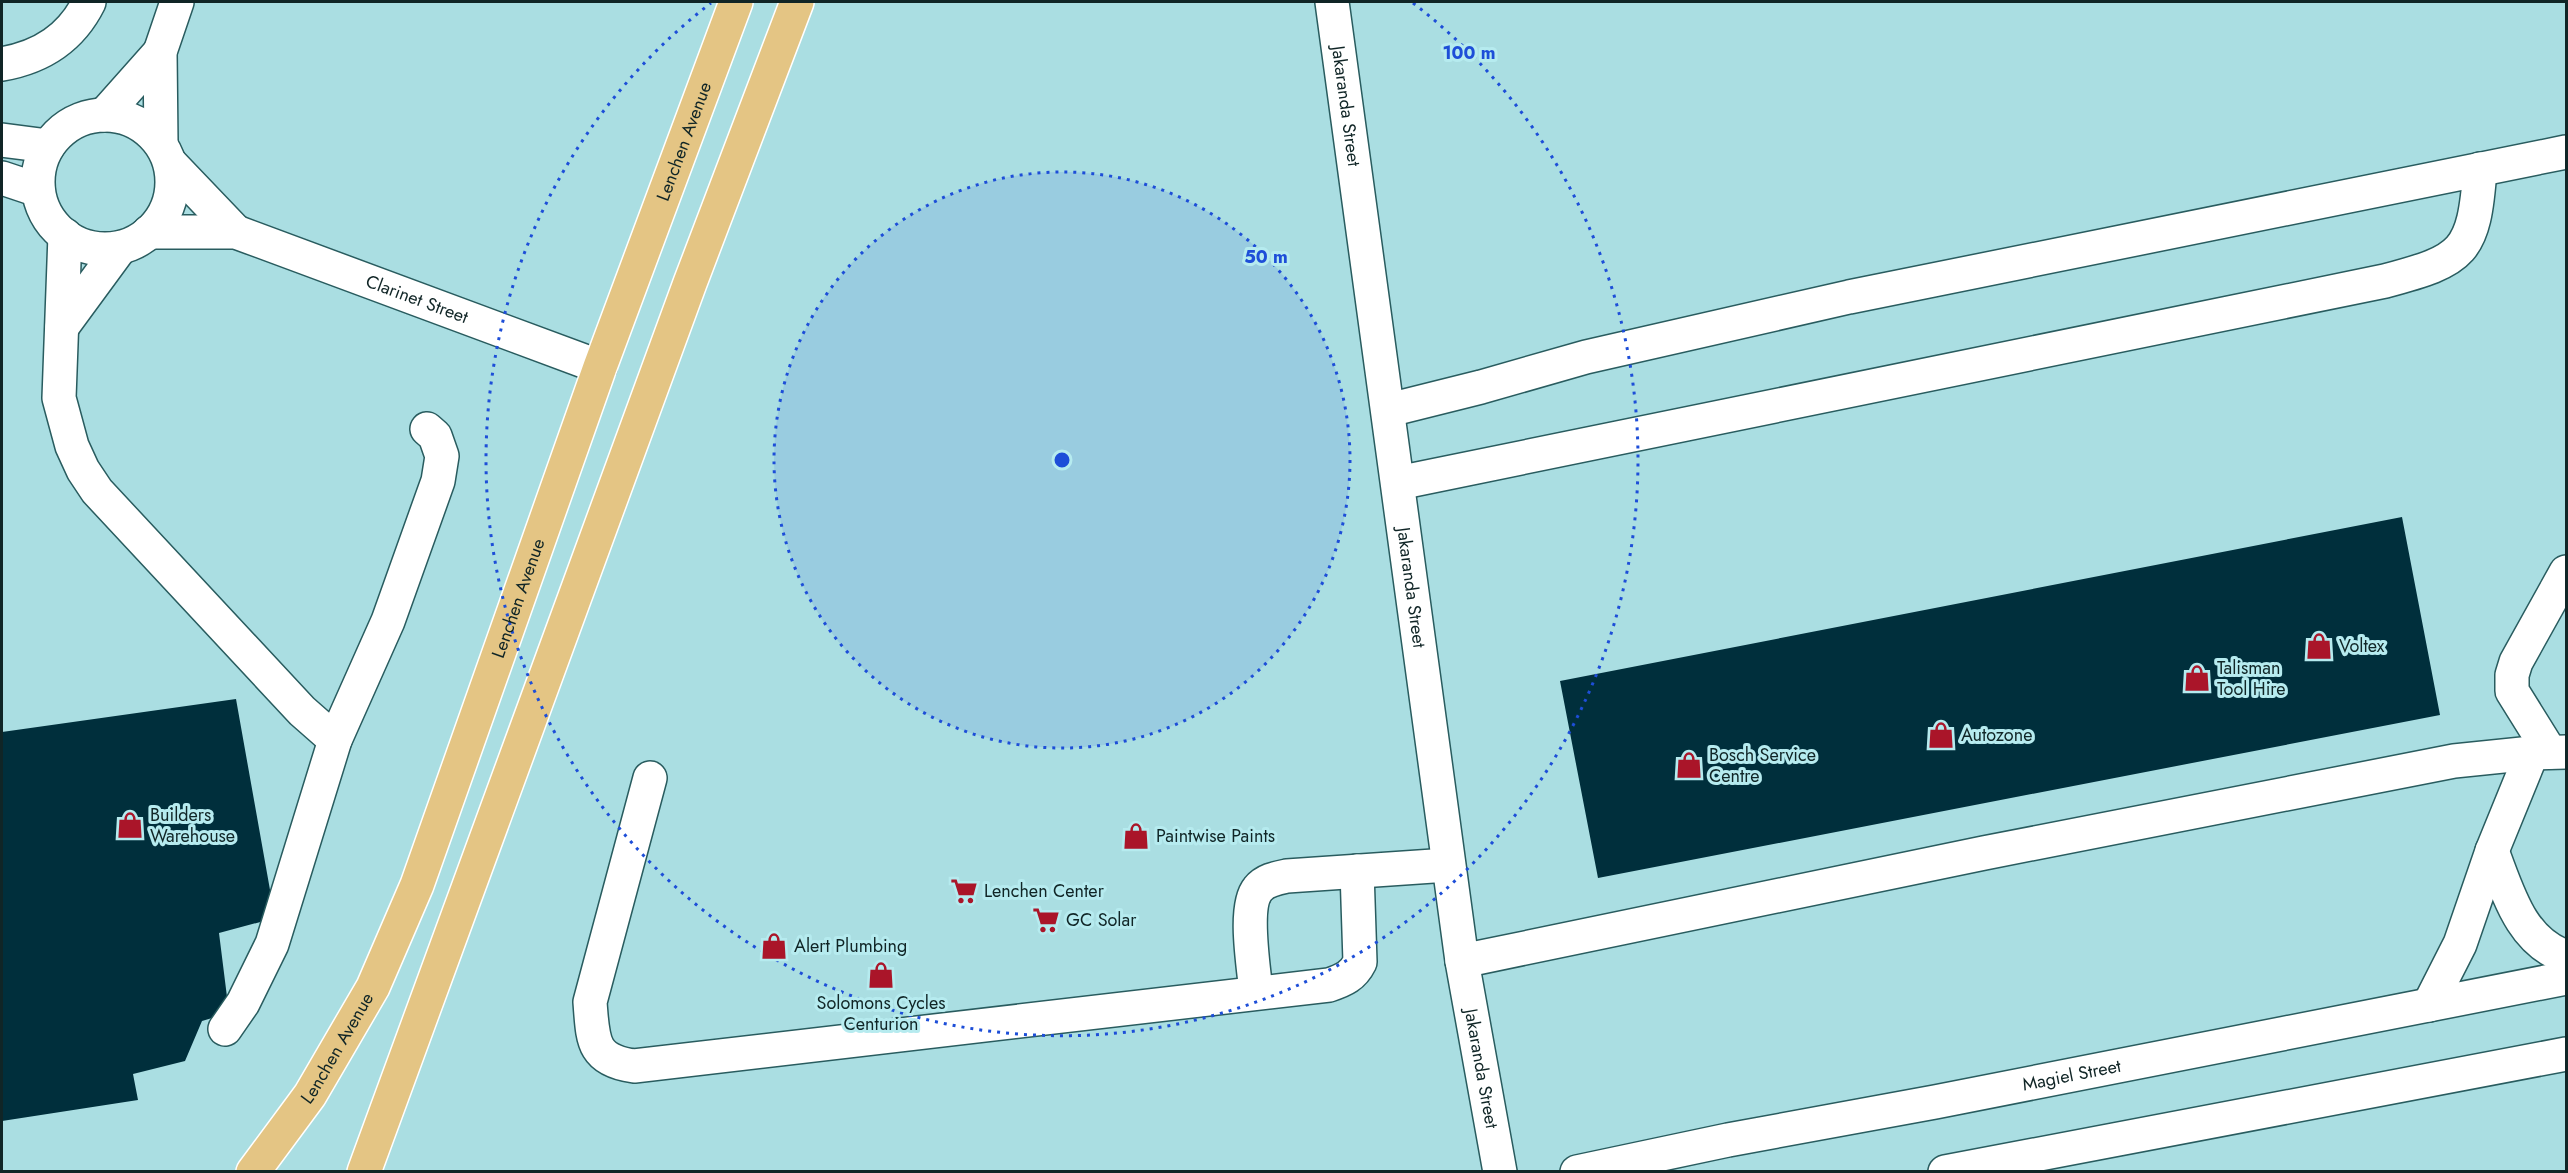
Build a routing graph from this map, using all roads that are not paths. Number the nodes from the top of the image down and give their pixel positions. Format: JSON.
{"nodes":[{"id":1,"x":89,"y":2,"type":"edge"},
{"id":2,"x":177,"y":2,"type":"edge"},
{"id":3,"x":736,"y":2,"type":"edge"},
{"id":4,"x":797,"y":2,"type":"edge"},
{"id":5,"x":1332,"y":2,"type":"edge"},
{"id":6,"x":160,"y":52,"type":"junction"},
{"id":7,"x":2,"y":64,"type":"edge"},
{"id":8,"x":104,"y":115,"type":"junction"},
{"id":9,"x":2,"y":140,"type":"edge"},
{"id":10,"x":48,"y":146,"type":"junction"},
{"id":11,"x":2566,"y":152,"type":"edge"},
{"id":12,"x":166,"y":153,"type":"junction"},
{"id":13,"x":2480,"y":169,"type":"junction"},
{"id":14,"x":2,"y":178,"type":"edge"},
{"id":15,"x":38,"y":190,"type":"junction"},
{"id":16,"x":149,"y":232,"type":"junction"},
{"id":17,"x":236,"y":232,"type":"junction"},
{"id":18,"x":65,"y":235,"type":"junction"},
{"id":19,"x":120,"y":248,"type":"junction"},
{"id":20,"x":62,"y":327,"type":"junction"},
{"id":21,"x":600,"y":367,"type":"junction"},
{"id":22,"x":1389,"y":410,"type":"junction"},
{"id":23,"x":428,"y":429,"type":"dead end"},
{"id":24,"x":1398,"y":483,"type":"junction"},
{"id":25,"x":2566,"y":572,"type":"edge"},
{"id":26,"x":335,"y":740,"type":"junction"},
{"id":27,"x":2549,"y":752,"type":"edge"},
{"id":28,"x":650,"y":778,"type":"dead end"},
{"id":29,"x":2492,"y":851,"type":"junction"},
{"id":30,"x":1448,"y":865,"type":"junction"},
{"id":31,"x":1357,"y":871,"type":"junction"},
{"id":32,"x":2566,"y":957,"type":"edge"},
{"id":33,"x":1462,"y":961,"type":"junction"},
{"id":34,"x":2566,"y":978,"type":"edge"},
{"id":35,"x":1256,"y":992,"type":"junction"},
{"id":36,"x":2429,"y":1005,"type":"junction"},
{"id":37,"x":225,"y":1029,"type":"dead end"},
{"id":38,"x":2566,"y":1054,"type":"edge"},
{"id":39,"x":2138,"y":1136,"type":"junction"},
{"id":40,"x":253,"y":1172,"type":"edge"},
{"id":41,"x":364,"y":1172,"type":"edge"},
{"id":42,"x":1500,"y":1172,"type":"edge"},
{"id":43,"x":1577,"y":1172,"type":"edge"},
{"id":44,"x":1945,"y":1172,"type":"edge"},
{"id":45,"x":2053,"y":1172,"type":"edge"}],
"edges":[{"from":1,"to":7,"type":"street"},
{"from":2,"to":6,"type":"street","name":"Clarinet Street"},
{"from":3,"to":21,"type":"main road","name":"Lenchen Avenue"},
{"from":4,"to":41,"type":"main road"},
{"from":5,"to":22,"type":"street","name":"Jakaranda Street"},
{"from":6,"to":8,"type":"street","name":"Clarinet Street"},
{"from":6,"to":12,"type":"street","name":"Clarinet Street"},
{"from":8,"to":10,"type":"street","name":"Clarinet Street"},
{"from":8,"to":12,"type":"street","name":"Clarinet Street"},
{"from":9,"to":10,"type":"street"},
{"from":10,"to":15,"type":"street","name":"Clarinet Street"},
{"from":11,"to":13,"type":"street"},
{"from":12,"to":16,"type":"street","name":"Clarinet Street"},
{"from":12,"to":17,"type":"street","name":"Clarinet Street"},
{"from":13,"to":22,"type":"street"},
{"from":13,"to":24,"type":"street"},
{"from":14,"to":15,"type":"street"},
{"from":15,"to":18,"type":"street","name":"Clarinet Street"},
{"from":16,"to":17,"type":"street","name":"Clarinet Street"},
{"from":16,"to":19,"type":"street","name":"Clarinet Street"},
{"from":17,"to":21,"type":"street","name":"Clarinet Street"},
{"from":18,"to":19,"type":"street","name":"Clarinet Street"},
{"from":18,"to":20,"type":"street"},
{"from":19,"to":20,"type":"street"},
{"from":20,"to":26,"type":"street"},
{"from":21,"to":40,"type":"main road","name":"Lenchen Avenue"},
{"from":22,"to":24,"type":"street","name":"Jakaranda Street"},
{"from":23,"to":26,"type":"street"},
{"from":24,"to":30,"type":"street","name":"Jakaranda Street"},
{"from":25,"to":27,"type":"street"},
{"from":26,"to":37,"type":"street"},
{"from":27,"to":29,"type":"street"},
{"from":27,"to":33,"type":"street"},
{"from":28,"to":35,"type":"street"},
{"from":29,"to":32,"type":"street"},
{"from":29,"to":36,"type":"street"},
{"from":30,"to":31,"type":"street"},
{"from":30,"to":33,"type":"street","name":"Jakaranda Street"},
{"from":31,"to":35,"type":"street"},
{"from":31,"to":35,"type":"street"},
{"from":33,"to":42,"type":"street","name":"Jakaranda Street"},
{"from":34,"to":36,"type":"street","name":"Magiel Street"},
{"from":36,"to":43,"type":"street","name":"Magiel Street"},
{"from":38,"to":39,"type":"street"},
{"from":39,"to":44,"type":"street"},
{"from":39,"to":45,"type":"street"}]}
